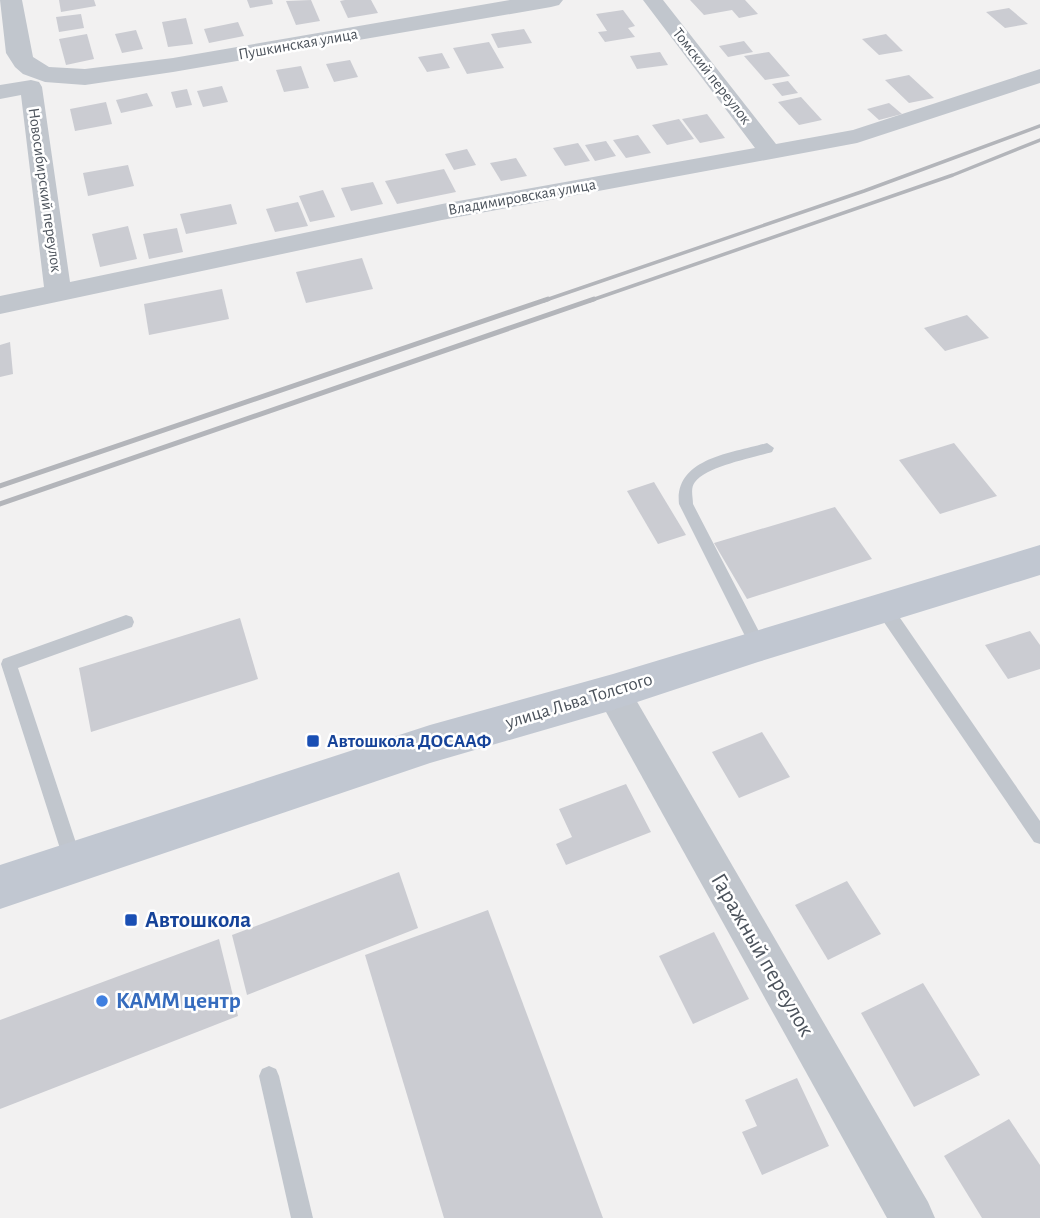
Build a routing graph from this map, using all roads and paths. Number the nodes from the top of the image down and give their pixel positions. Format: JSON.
{"nodes":[{"id":1,"x":10,"y":0,"type":"edge"},
{"id":2,"x":551,"y":0,"type":"edge"},
{"id":3,"x":653,"y":0,"type":"edge"},
{"id":4,"x":1040,"y":76,"type":"edge"},
{"id":5,"x":38,"y":80,"type":"junction"},
{"id":6,"x":0,"y":92,"type":"edge"},
{"id":7,"x":770,"y":151,"type":"junction"},
{"id":8,"x":58,"y":292,"type":"junction"},
{"id":9,"x":0,"y":304,"type":"edge"},
{"id":10,"x":767,"y":448,"type":"dead end"},
{"id":11,"x":1040,"y":560,"type":"edge"},
{"id":12,"x":883,"y":607,"type":"junction"},
{"id":13,"x":125,"y":622,"type":"dead end"},
{"id":14,"x":758,"y":645,"type":"junction"},
{"id":15,"x":613,"y":692,"type":"junction"},
{"id":16,"x":1040,"y":836,"type":"edge"},
{"id":17,"x":73,"y":861,"type":"junction"},
{"id":18,"x":0,"y":887,"type":"edge"},
{"id":19,"x":269,"y":1076,"type":"dead end"},
{"id":20,"x":303,"y":1218,"type":"edge"},
{"id":21,"x":912,"y":1218,"type":"edge"}],
"edges":[{"from":1,"to":5,"type":"street"},
{"from":2,"to":5,"type":"street","name":"Пушкинская улица"},
{"from":3,"to":7,"type":"street","name":"Томский переулок"},
{"from":4,"to":7,"type":"street","name":"Владимировская улица"},
{"from":5,"to":6,"type":"street","name":"Пушкинская улица"},
{"from":5,"to":8,"type":"street","name":"Новосибирский переулок"},
{"from":7,"to":8,"type":"street","name":"Владимировская улица"},
{"from":8,"to":9,"type":"street","name":"Владимировская улица"},
{"from":10,"to":14,"type":"lane"},
{"from":11,"to":12,"type":"main road","name":"улица Льва Толстого"},
{"from":12,"to":14,"type":"main road","name":"улица Льва Толстого"},
{"from":12,"to":16,"type":"lane"},
{"from":13,"to":17,"type":"lane"},
{"from":14,"to":15,"type":"main road","name":"улица Льва Толстого"},
{"from":15,"to":17,"type":"main road","name":"улица Льва Толстого"},
{"from":15,"to":21,"type":"street","name":"Гаражный переулок"},
{"from":17,"to":18,"type":"main road","name":"улица Льва Толстого"},
{"from":19,"to":20,"type":"lane"}]}
